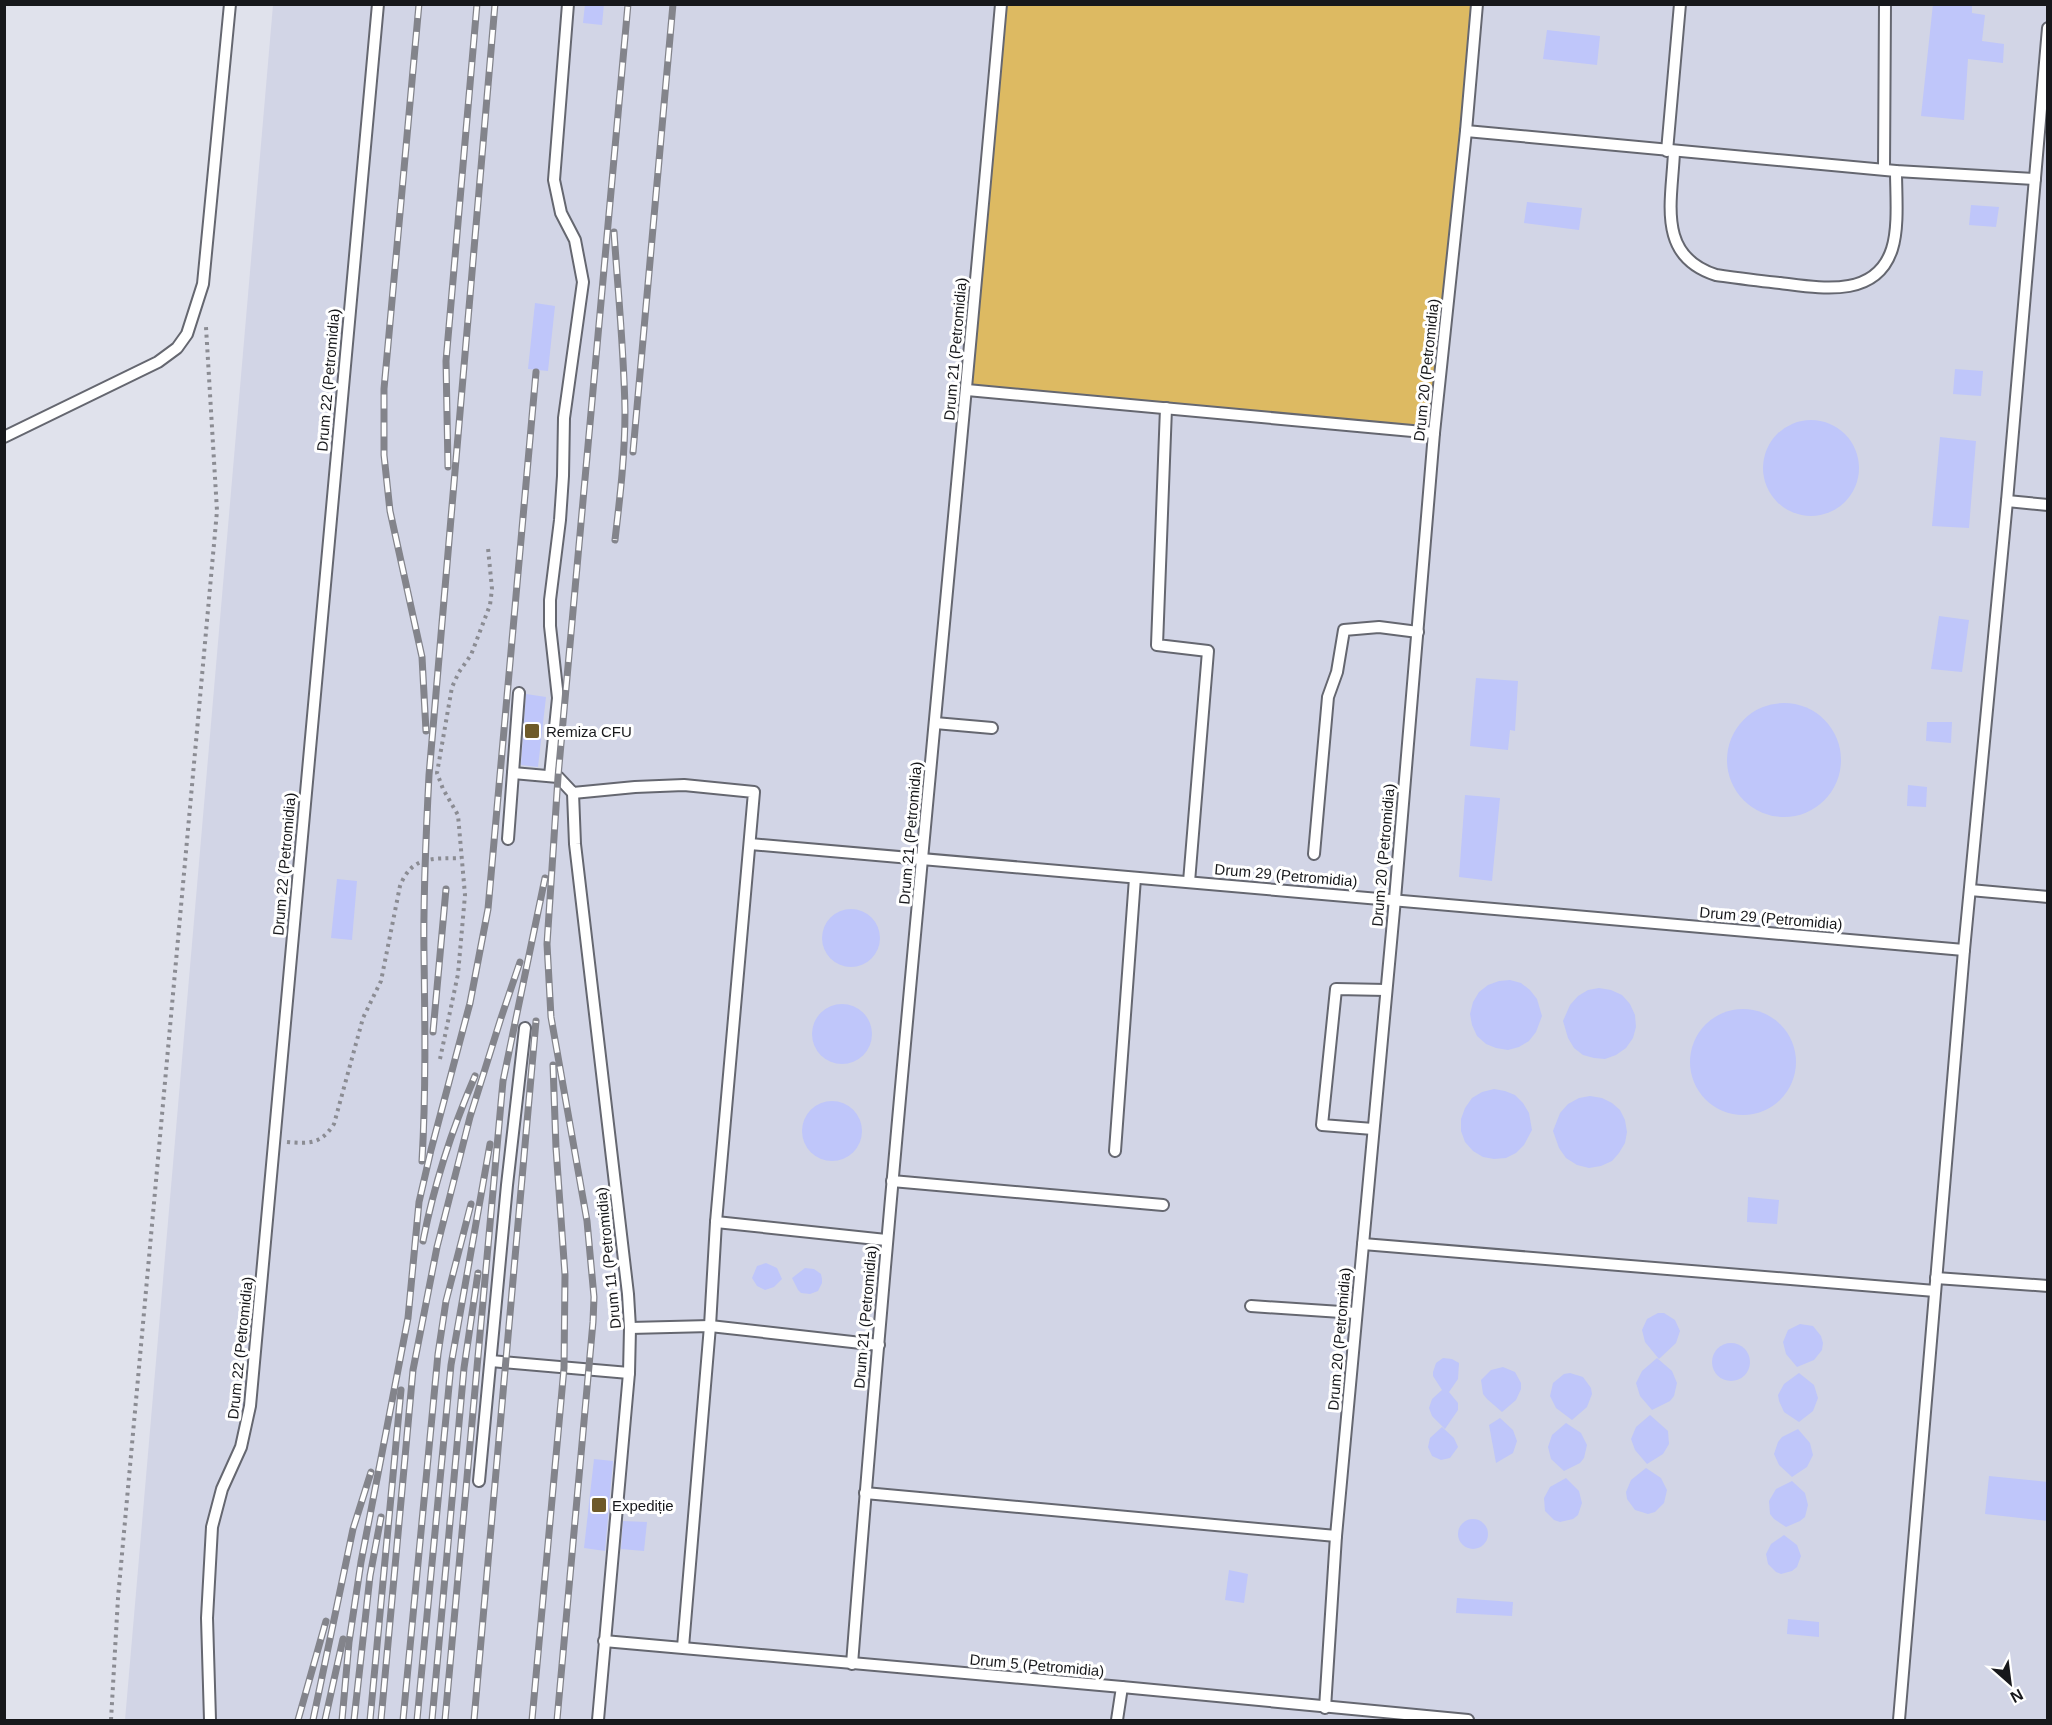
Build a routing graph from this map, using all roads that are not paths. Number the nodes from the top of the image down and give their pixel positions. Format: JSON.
{"nodes":[{"id":1,"x":230,"y":4,"type":"edge"},
{"id":2,"x":378,"y":4,"type":"edge"},
{"id":3,"x":568,"y":4,"type":"edge"},
{"id":4,"x":1001,"y":4,"type":"edge"},
{"id":5,"x":1477,"y":4,"type":"edge"},
{"id":6,"x":1680,"y":4,"type":"edge"},
{"id":7,"x":1885,"y":4,"type":"edge"},
{"id":8,"x":2048,"y":27,"type":"edge"},
{"id":9,"x":1466,"y":131,"type":"junction"},
{"id":10,"x":1671,"y":151,"type":"junction"},
{"id":11,"x":1884,"y":168,"type":"junction"},
{"id":12,"x":1896,"y":171,"type":"junction"},
{"id":13,"x":2035,"y":179,"type":"junction"},
{"id":14,"x":967,"y":390,"type":"junction"},
{"id":15,"x":1166,"y":408,"type":"junction"},
{"id":16,"x":1434,"y":433,"type":"junction"},
{"id":17,"x":4,"y":437,"type":"edge"},
{"id":18,"x":2007,"y":501,"type":"junction"},
{"id":19,"x":2048,"y":505,"type":"edge"},
{"id":20,"x":1418,"y":632,"type":"junction"},
{"id":21,"x":519,"y":693,"type":"dead end"},
{"id":22,"x":936,"y":723,"type":"junction"},
{"id":23,"x":992,"y":728,"type":"dead end"},
{"id":24,"x":513,"y":773,"type":"junction"},
{"id":25,"x":550,"y":776,"type":"junction"},
{"id":26,"x":573,"y":793,"type":"junction"},
{"id":27,"x":508,"y":839,"type":"dead end"},
{"id":28,"x":750,"y":844,"type":"junction"},
{"id":29,"x":1314,"y":854,"type":"dead end"},
{"id":30,"x":923,"y":860,"type":"junction"},
{"id":31,"x":1135,"y":878,"type":"junction"},
{"id":32,"x":1189,"y":882,"type":"junction"},
{"id":33,"x":1970,"y":890,"type":"junction"},
{"id":34,"x":2048,"y":897,"type":"edge"},
{"id":35,"x":1395,"y":900,"type":"junction"},
{"id":36,"x":1964,"y":950,"type":"junction"},
{"id":37,"x":1386,"y":990,"type":"junction"},
{"id":38,"x":525,"y":1028,"type":"dead end"},
{"id":39,"x":1373,"y":1129,"type":"junction"},
{"id":40,"x":1116,"y":1150,"type":"dead end"},
{"id":41,"x":892,"y":1181,"type":"junction"},
{"id":42,"x":1163,"y":1205,"type":"dead end"},
{"id":43,"x":716,"y":1222,"type":"junction"},
{"id":44,"x":886,"y":1240,"type":"junction"},
{"id":45,"x":1363,"y":1244,"type":"junction"},
{"id":46,"x":1936,"y":1278,"type":"junction"},
{"id":47,"x":2048,"y":1286,"type":"edge"},
{"id":48,"x":1935,"y":1291,"type":"junction"},
{"id":49,"x":1251,"y":1306,"type":"dead end"},
{"id":50,"x":1356,"y":1313,"type":"junction"},
{"id":51,"x":710,"y":1326,"type":"junction"},
{"id":52,"x":630,"y":1328,"type":"junction"},
{"id":53,"x":879,"y":1345,"type":"junction"},
{"id":54,"x":491,"y":1361,"type":"junction"},
{"id":55,"x":629,"y":1373,"type":"junction"},
{"id":56,"x":479,"y":1481,"type":"dead end"},
{"id":57,"x":865,"y":1493,"type":"junction"},
{"id":58,"x":1336,"y":1536,"type":"junction"},
{"id":59,"x":604,"y":1641,"type":"junction"},
{"id":60,"x":683,"y":1647,"type":"junction"},
{"id":61,"x":852,"y":1664,"type":"junction"},
{"id":62,"x":1122,"y":1687,"type":"junction"},
{"id":63,"x":1325,"y":1708,"type":"junction"},
{"id":64,"x":210,"y":1720,"type":"edge"},
{"id":65,"x":598,"y":1720,"type":"edge"},
{"id":66,"x":1118,"y":1720,"type":"edge"},
{"id":67,"x":1467,"y":1720,"type":"edge"},
{"id":68,"x":1899,"y":1720,"type":"edge"}],
"edges":[{"from":1,"to":17,"type":"lane"},
{"from":2,"to":64,"type":"lane","name":"Drum 22 (Petromidia)"},
{"from":3,"to":25,"type":"lane"},
{"from":4,"to":14,"type":"lane","name":"Drum 21 (Petromidia)"},
{"from":5,"to":9,"type":"lane","name":"Drum 20 (Petromidia)"},
{"from":6,"to":10,"type":"lane"},
{"from":7,"to":11,"type":"lane"},
{"from":8,"to":13,"type":"lane"},
{"from":9,"to":10,"type":"lane"},
{"from":9,"to":16,"type":"lane","name":"Drum 20 (Petromidia)"},
{"from":10,"to":11,"type":"lane"},
{"from":10,"to":12,"type":"lane"},
{"from":11,"to":12,"type":"lane"},
{"from":12,"to":13,"type":"lane"},
{"from":13,"to":18,"type":"lane"},
{"from":14,"to":15,"type":"lane"},
{"from":14,"to":22,"type":"lane","name":"Drum 21 (Petromidia)"},
{"from":15,"to":16,"type":"lane"},
{"from":15,"to":32,"type":"lane"},
{"from":16,"to":20,"type":"lane","name":"Drum 20 (Petromidia)"},
{"from":18,"to":19,"type":"lane"},
{"from":18,"to":33,"type":"lane"},
{"from":20,"to":29,"type":"lane"},
{"from":20,"to":35,"type":"lane","name":"Drum 20 (Petromidia)"},
{"from":21,"to":24,"type":"lane"},
{"from":22,"to":23,"type":"lane"},
{"from":22,"to":30,"type":"lane","name":"Drum 21 (Petromidia)"},
{"from":24,"to":25,"type":"lane"},
{"from":24,"to":27,"type":"lane"},
{"from":25,"to":26,"type":"lane"},
{"from":26,"to":28,"type":"lane"},
{"from":26,"to":52,"type":"lane","name":"Drum 11 (Petromidia)"},
{"from":28,"to":30,"type":"lane","name":"Drum 29 (Petromidia)"},
{"from":28,"to":43,"type":"lane"},
{"from":30,"to":31,"type":"lane","name":"Drum 29 (Petromidia)"},
{"from":30,"to":41,"type":"lane","name":"Drum 21 (Petromidia)"},
{"from":31,"to":32,"type":"lane","name":"Drum 29 (Petromidia)"},
{"from":31,"to":40,"type":"lane"},
{"from":32,"to":35,"type":"lane","name":"Drum 29 (Petromidia)"},
{"from":33,"to":34,"type":"lane"},
{"from":33,"to":36,"type":"lane"},
{"from":35,"to":36,"type":"lane","name":"Drum 29 (Petromidia)"},
{"from":35,"to":37,"type":"lane","name":"Drum 20 (Petromidia)"},
{"from":36,"to":46,"type":"lane"},
{"from":37,"to":39,"type":"lane","name":"Drum 20 (Petromidia)"},
{"from":37,"to":39,"type":"lane"},
{"from":38,"to":54,"type":"lane"},
{"from":39,"to":45,"type":"lane","name":"Drum 20 (Petromidia)"},
{"from":41,"to":42,"type":"lane"},
{"from":41,"to":44,"type":"lane","name":"Drum 21 (Petromidia)"},
{"from":43,"to":44,"type":"lane"},
{"from":43,"to":51,"type":"lane"},
{"from":44,"to":53,"type":"lane","name":"Drum 21 (Petromidia)"},
{"from":45,"to":48,"type":"lane"},
{"from":45,"to":50,"type":"lane","name":"Drum 20 (Petromidia)"},
{"from":46,"to":47,"type":"lane"},
{"from":46,"to":48,"type":"lane"},
{"from":48,"to":68,"type":"lane"},
{"from":49,"to":50,"type":"lane"},
{"from":50,"to":58,"type":"lane","name":"Drum 20 (Petromidia)"},
{"from":51,"to":52,"type":"lane"},
{"from":51,"to":53,"type":"lane"},
{"from":51,"to":60,"type":"lane"},
{"from":52,"to":55,"type":"lane","name":"Drum 11 (Petromidia)"},
{"from":53,"to":57,"type":"lane","name":"Drum 21 (Petromidia)"},
{"from":54,"to":55,"type":"lane"},
{"from":54,"to":56,"type":"lane"},
{"from":55,"to":59,"type":"lane","name":"Drum 11 (Petromidia)"},
{"from":57,"to":58,"type":"lane"},
{"from":57,"to":61,"type":"lane","name":"Drum 21 (Petromidia)"},
{"from":58,"to":63,"type":"lane","name":"Drum 20 (Petromidia)"},
{"from":59,"to":60,"type":"lane","name":"Drum 5 (Petromidia)"},
{"from":59,"to":65,"type":"lane","name":"Drum 11 (Petromidia)"},
{"from":60,"to":61,"type":"lane","name":"Drum 5 (Petromidia)"},
{"from":61,"to":62,"type":"lane","name":"Drum 5 (Petromidia)"},
{"from":62,"to":63,"type":"lane","name":"Drum 5 (Petromidia)"},
{"from":62,"to":66,"type":"lane"},
{"from":63,"to":67,"type":"lane","name":"Drum 5 (Petromidia)"}]}
